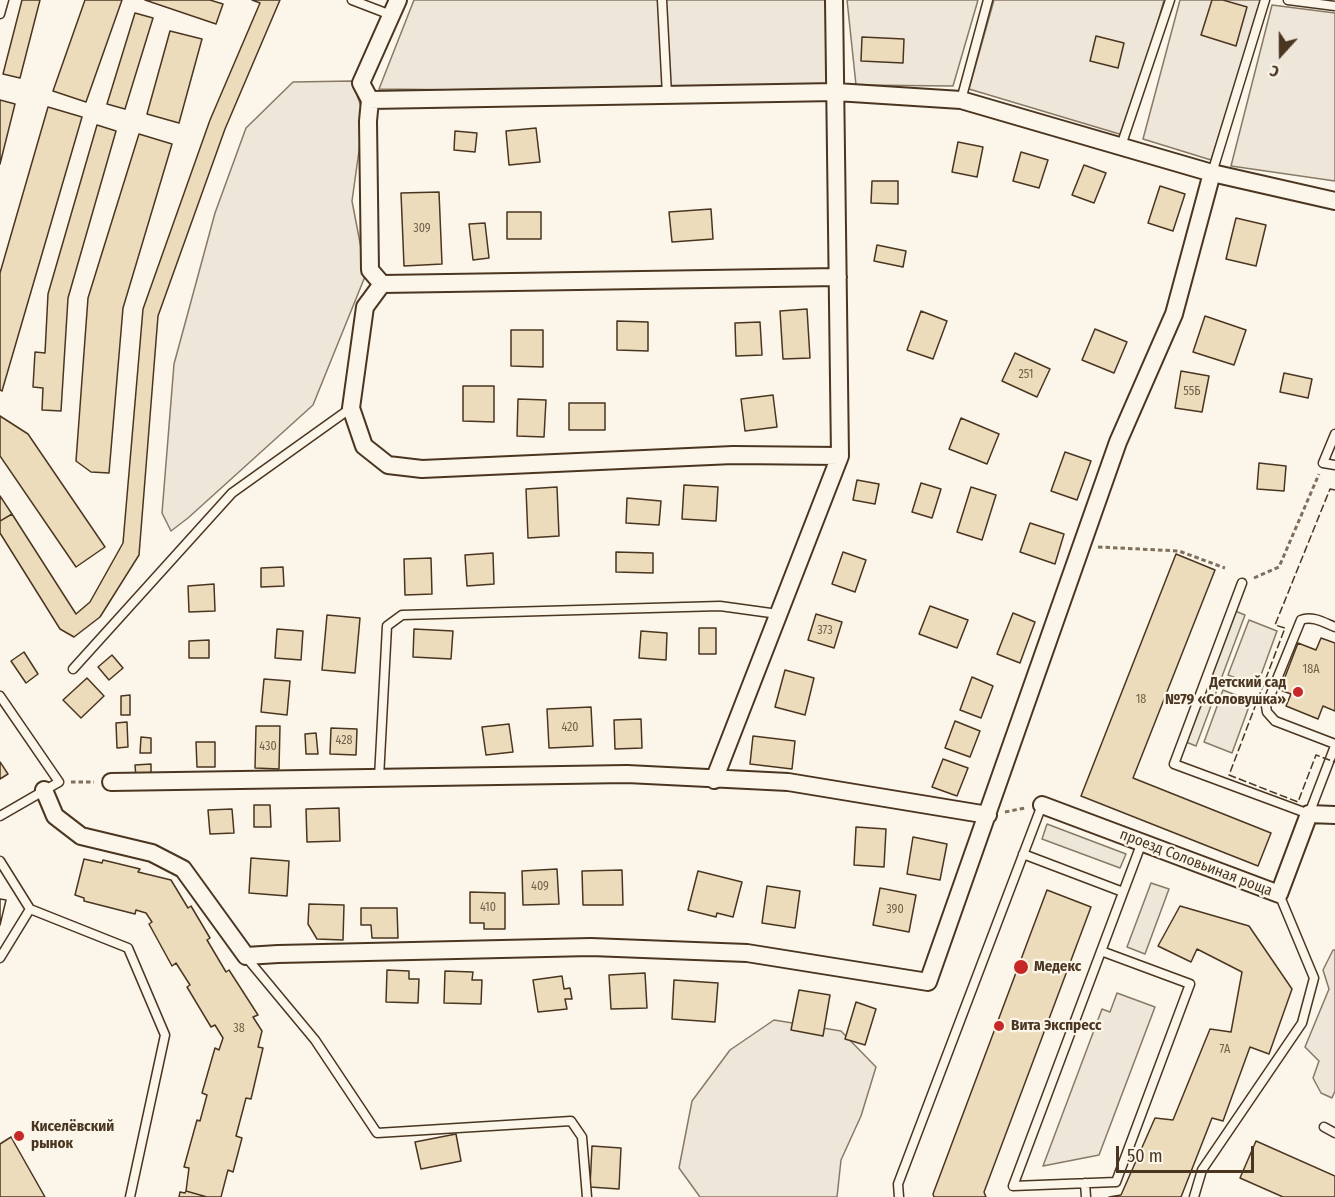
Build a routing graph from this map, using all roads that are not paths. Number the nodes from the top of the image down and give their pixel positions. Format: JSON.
{"nodes":[{"id":1,"x":4,"y":0,"type":"edge"},
{"id":2,"x":352,"y":0,"type":"edge"},
{"id":3,"x":662,"y":0,"type":"edge"},
{"id":4,"x":834,"y":0,"type":"edge"},
{"id":5,"x":988,"y":0,"type":"edge"},
{"id":6,"x":1170,"y":0,"type":"edge"},
{"id":7,"x":1265,"y":0,"type":"edge"},
{"id":8,"x":1288,"y":0,"type":"edge"},
{"id":9,"x":1335,"y":6,"type":"edge"},
{"id":10,"x":395,"y":8,"type":"edge"},
{"id":11,"x":0,"y":14,"type":"edge"},
{"id":12,"x":836,"y":92,"type":"junction"},
{"id":13,"x":667,"y":95,"type":"junction"},
{"id":14,"x":370,"y":100,"type":"junction"},
{"id":15,"x":961,"y":100,"type":"junction"},
{"id":16,"x":1121,"y":146,"type":"junction"},
{"id":17,"x":1212,"y":173,"type":"junction"},
{"id":18,"x":1335,"y":201,"type":"edge"},
{"id":19,"x":838,"y":277,"type":"junction"},
{"id":20,"x":382,"y":284,"type":"junction"},
{"id":21,"x":351,"y":408,"type":"junction"},
{"id":22,"x":1335,"y":434,"type":"edge"},
{"id":23,"x":840,"y":456,"type":"junction"},
{"id":24,"x":1335,"y":465,"type":"edge"},
{"id":25,"x":1242,"y":583,"type":"road end"},
{"id":26,"x":778,"y":614,"type":"junction"},
{"id":27,"x":1335,"y":627,"type":"edge"},
{"id":28,"x":73,"y":669,"type":"dead end"},
{"id":29,"x":0,"y":696,"type":"edge"},
{"id":30,"x":1335,"y":745,"type":"edge"},
{"id":31,"x":379,"y":778,"type":"junction"},
{"id":32,"x":714,"y":780,"type":"junction"},
{"id":33,"x":111,"y":782,"type":"road end"},
{"id":34,"x":51,"y":786,"type":"junction"},
{"id":35,"x":1042,"y":805,"type":"joint"},
{"id":36,"x":1309,"y":814,"type":"junction"},
{"id":37,"x":988,"y":815,"type":"junction"},
{"id":38,"x":1335,"y":815,"type":"edge"},
{"id":39,"x":0,"y":816,"type":"edge"},
{"id":40,"x":1142,"y":842,"type":"junction"},
{"id":41,"x":1023,"y":854,"type":"junction"},
{"id":42,"x":0,"y":861,"type":"edge"},
{"id":43,"x":1123,"y":892,"type":"junction"},
{"id":44,"x":1279,"y":894,"type":"junction"},
{"id":45,"x":30,"y":909,"type":"junction"},
{"id":46,"x":1101,"y":951,"type":"junction"},
{"id":47,"x":246,"y":956,"type":"junction"},
{"id":48,"x":0,"y":958,"type":"edge"},
{"id":49,"x":1323,"y":1128,"type":"dead end"},
{"id":50,"x":1335,"y":1132,"type":"edge"},
{"id":51,"x":1085,"y":1183,"type":"junction"},
{"id":52,"x":130,"y":1197,"type":"edge"},
{"id":53,"x":587,"y":1197,"type":"edge"},
{"id":54,"x":899,"y":1197,"type":"edge"},
{"id":55,"x":1086,"y":1197,"type":"edge"},
{"id":56,"x":1194,"y":1197,"type":"edge"}],
"edges":[{"from":1,"to":11,"type":"lane"},
{"from":2,"to":10,"type":"lane"},
{"from":3,"to":13,"type":"lane"},
{"from":4,"to":12,"type":"street"},
{"from":5,"to":15,"type":"lane"},
{"from":6,"to":16,"type":"lane"},
{"from":7,"to":17,"type":"lane"},
{"from":8,"to":9,"type":"lane"},
{"from":10,"to":14,"type":"street"},
{"from":12,"to":13,"type":"street"},
{"from":12,"to":15,"type":"street"},
{"from":12,"to":19,"type":"street"},
{"from":13,"to":14,"type":"street"},
{"from":14,"to":20,"type":"street"},
{"from":15,"to":16,"type":"street"},
{"from":16,"to":17,"type":"street"},
{"from":17,"to":18,"type":"street"},
{"from":17,"to":37,"type":"street"},
{"from":19,"to":20,"type":"street"},
{"from":19,"to":23,"type":"street"},
{"from":20,"to":21,"type":"street"},
{"from":21,"to":23,"type":"street"},
{"from":21,"to":28,"type":"lane"},
{"from":22,"to":24,"type":"lane"},
{"from":23,"to":26,"type":"street"},
{"from":25,"to":36,"type":"lane"},
{"from":26,"to":31,"type":"lane"},
{"from":26,"to":32,"type":"street"},
{"from":27,"to":30,"type":"lane"},
{"from":29,"to":34,"type":"lane"},
{"from":30,"to":36,"type":"lane"},
{"from":31,"to":32,"type":"street"},
{"from":31,"to":33,"type":"street"},
{"from":32,"to":37,"type":"street"},
{"from":34,"to":39,"type":"lane"},
{"from":34,"to":47,"type":"street"},
{"from":35,"to":40,"type":"street","name":"проезд Соловьиная роща"},
{"from":35,"to":41,"type":"lane"},
{"from":36,"to":38,"type":"street"},
{"from":36,"to":44,"type":"street","name":"проезд Соловьиная роща"},
{"from":37,"to":47,"type":"street"},
{"from":40,"to":43,"type":"lane"},
{"from":40,"to":44,"type":"street","name":"проезд Соловьиная роща"},
{"from":41,"to":43,"type":"lane"},
{"from":41,"to":54,"type":"lane"},
{"from":42,"to":45,"type":"lane"},
{"from":43,"to":46,"type":"lane"},
{"from":44,"to":56,"type":"lane"},
{"from":45,"to":48,"type":"lane"},
{"from":45,"to":52,"type":"lane"},
{"from":46,"to":51,"type":"lane"},
{"from":46,"to":51,"type":"lane"},
{"from":47,"to":53,"type":"lane"},
{"from":49,"to":50,"type":"lane"},
{"from":51,"to":55,"type":"lane"}]}
